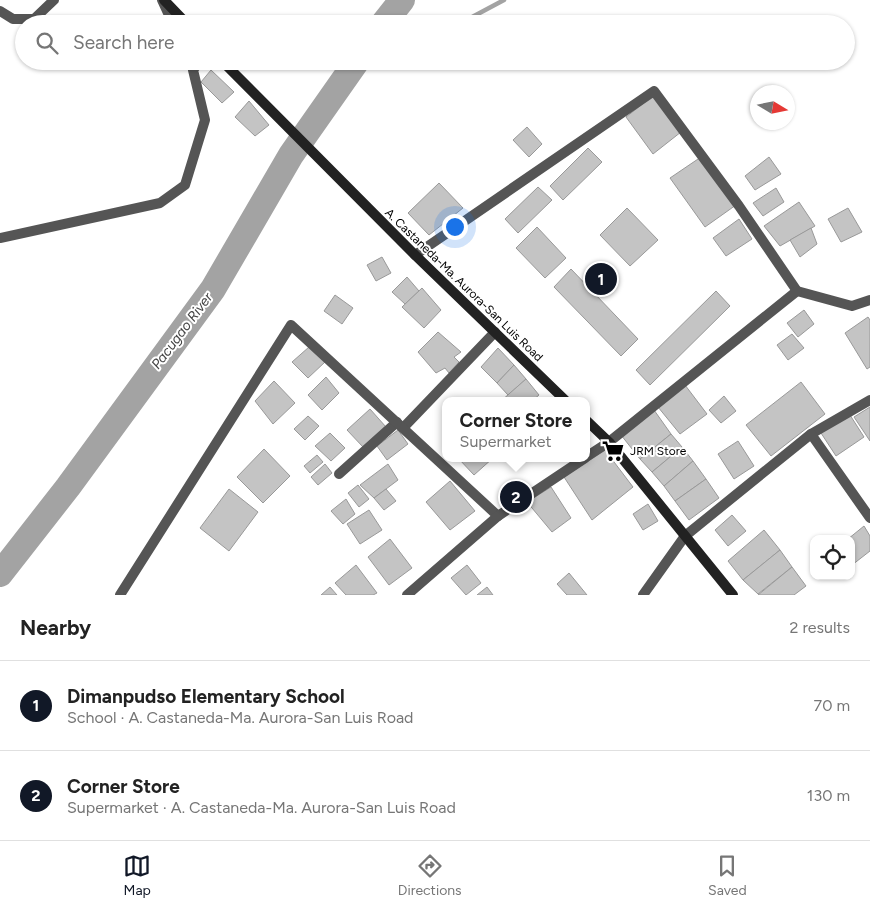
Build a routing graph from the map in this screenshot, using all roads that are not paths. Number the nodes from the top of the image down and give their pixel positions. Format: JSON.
{"nodes":[{"id":1,"x":54,"y":0,"type":"edge"},
{"id":2,"x":163,"y":0,"type":"edge"},
{"id":3,"x":0,"y":11,"type":"edge"},
{"id":4,"x":38,"y":15,"type":"edge"},
{"id":5,"x":169,"y":15,"type":"edge"},
{"id":6,"x":177,"y":15,"type":"edge"},
{"id":7,"x":15,"y":19,"type":"edge"},
{"id":8,"x":192,"y":70,"type":"edge"},
{"id":9,"x":231,"y":70,"type":"edge"},
{"id":10,"x":0,"y":238,"type":"edge"},
{"id":11,"x":415,"y":256,"type":"junction"},
{"id":12,"x":797,"y":290,"type":"junction"},
{"id":13,"x":870,"y":300,"type":"edge"},
{"id":14,"x":495,"y":332,"type":"junction"},
{"id":15,"x":562,"y":397,"type":"edge"},
{"id":16,"x":870,"y":400,"type":"edge"},
{"id":17,"x":590,"y":424,"type":"edge"},
{"id":18,"x":400,"y":425,"type":"junction"},
{"id":19,"x":811,"y":434,"type":"junction"},
{"id":20,"x":609,"y":442,"type":"junction"},
{"id":21,"x":590,"y":455,"type":"edge"},
{"id":22,"x":579,"y":462,"type":"edge"},
{"id":23,"x":338,"y":474,"type":"dead end"},
{"id":24,"x":498,"y":516,"type":"junction"},
{"id":25,"x":870,"y":518,"type":"edge"},
{"id":26,"x":685,"y":536,"type":"junction"},
{"id":27,"x":730,"y":594,"type":"edge"},
{"id":28,"x":120,"y":595,"type":"edge"},
{"id":29,"x":407,"y":595,"type":"edge"},
{"id":30,"x":643,"y":595,"type":"edge"}],
"edges":[{"from":1,"to":4,"type":"street"},
{"from":2,"to":5,"type":"street"},
{"from":2,"to":6,"type":"main road"},
{"from":3,"to":7,"type":"street"},
{"from":8,"to":10,"type":"street"},
{"from":9,"to":11,"type":"main road","name":"A. Castaneda-Ma. Aurora-San Luis Road"},
{"from":11,"to":12,"type":"street"},
{"from":11,"to":14,"type":"main road","name":"A. Castaneda-Ma. Aurora-San Luis Road"},
{"from":12,"to":13,"type":"street"},
{"from":12,"to":20,"type":"street"},
{"from":14,"to":15,"type":"main road","name":"A. Castaneda-Ma. Aurora-San Luis Road"},
{"from":14,"to":18,"type":"street"},
{"from":16,"to":19,"type":"street"},
{"from":17,"to":20,"type":"main road"},
{"from":18,"to":23,"type":"street"},
{"from":18,"to":24,"type":"street"},
{"from":18,"to":28,"type":"street"},
{"from":19,"to":25,"type":"street"},
{"from":19,"to":26,"type":"street"},
{"from":20,"to":21,"type":"street"},
{"from":20,"to":26,"type":"main road"},
{"from":22,"to":24,"type":"street"},
{"from":24,"to":29,"type":"street"},
{"from":26,"to":27,"type":"main road"},
{"from":26,"to":30,"type":"street"}]}
